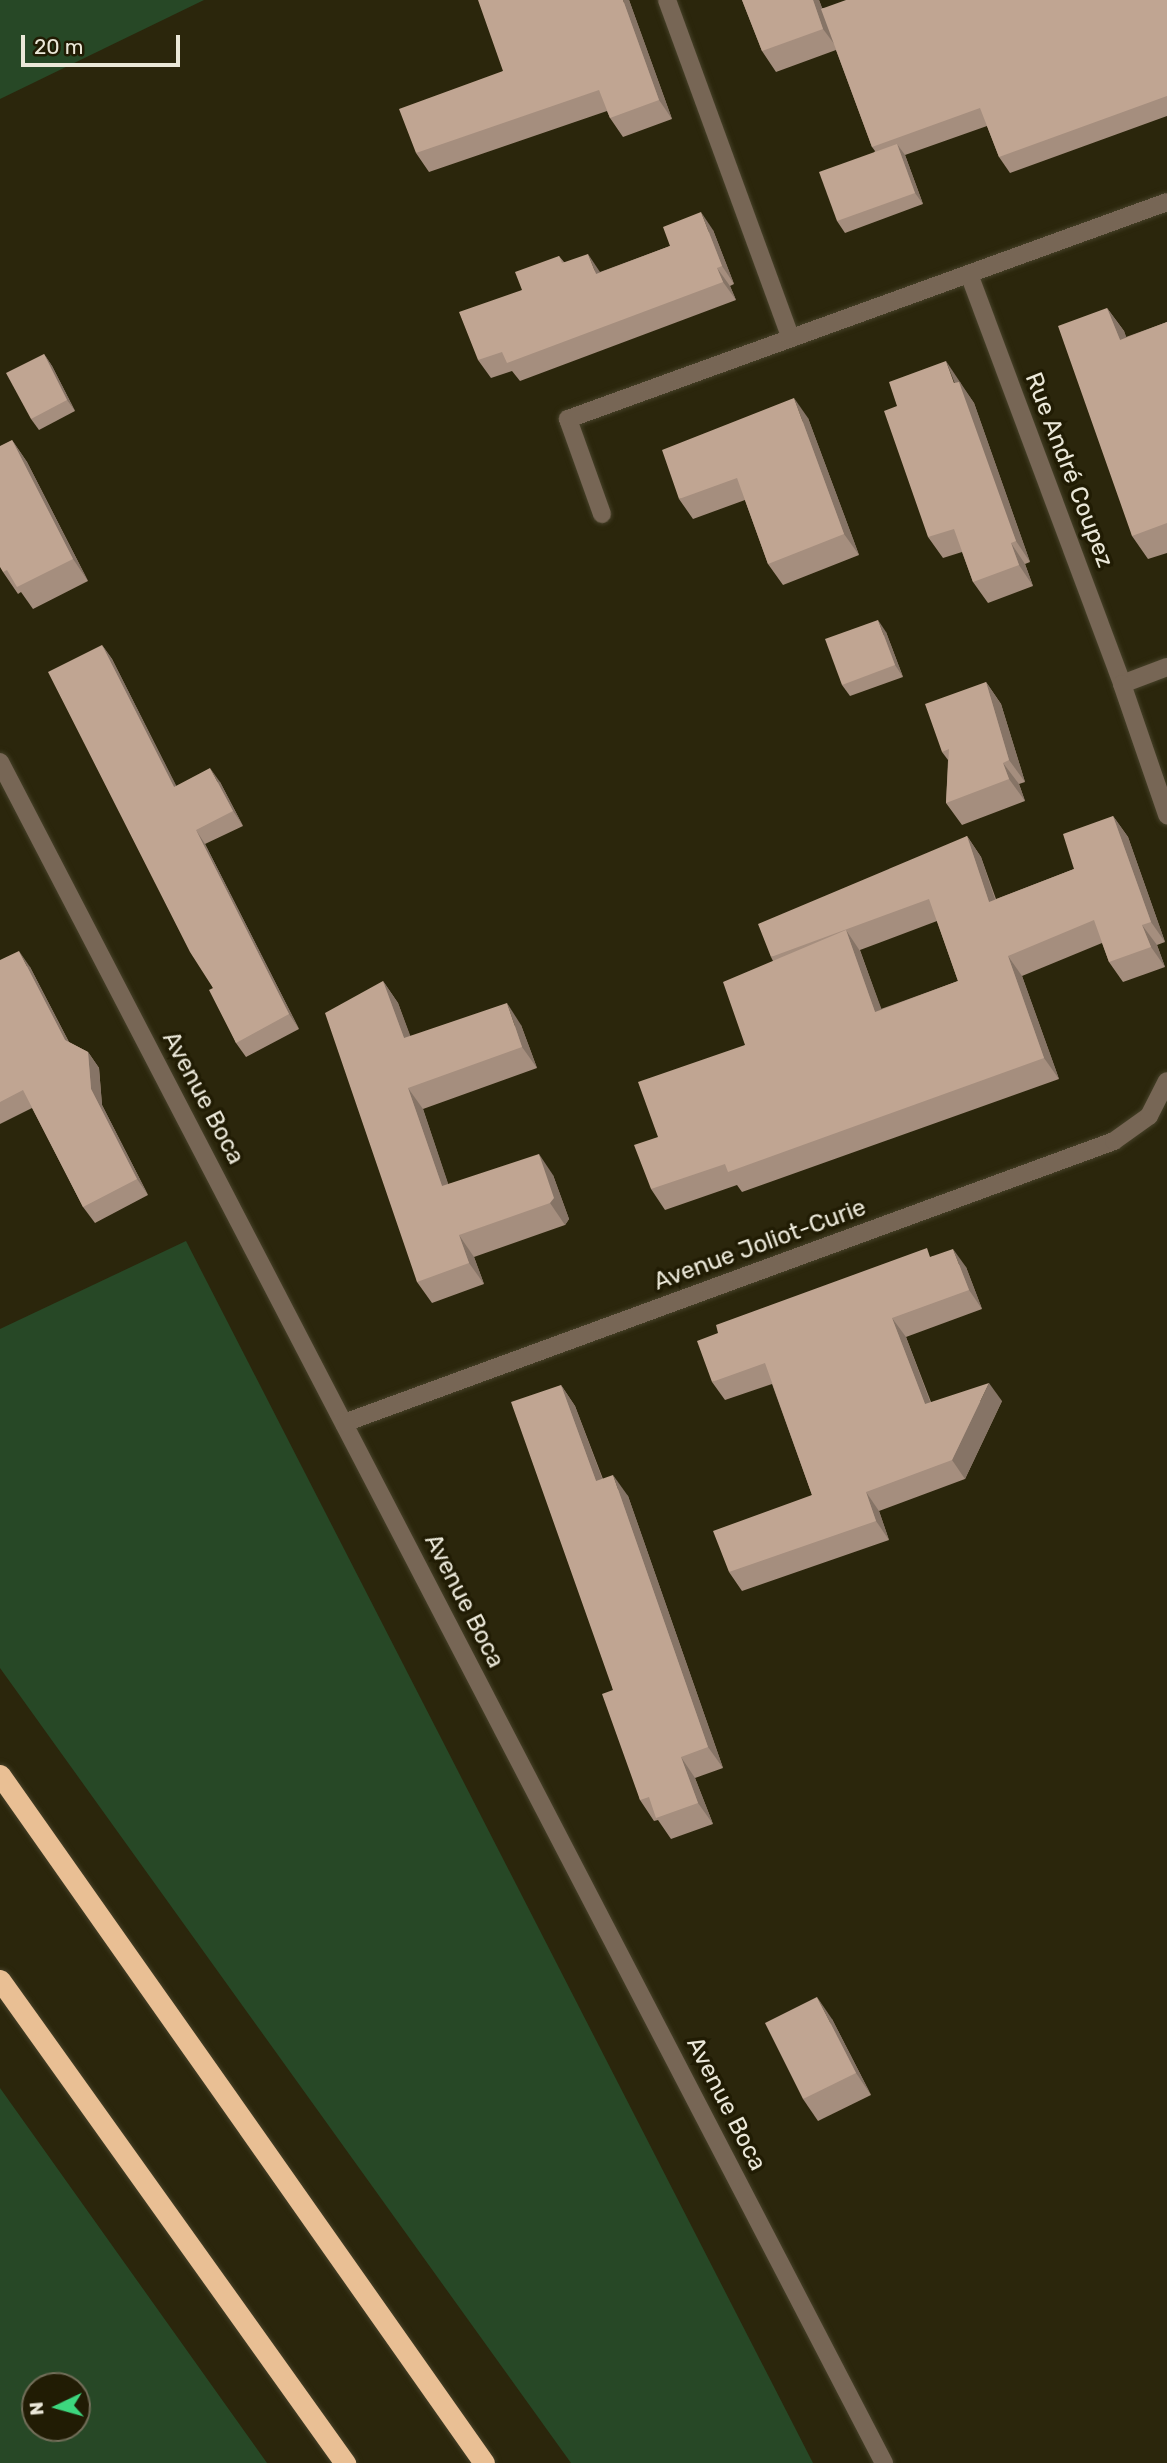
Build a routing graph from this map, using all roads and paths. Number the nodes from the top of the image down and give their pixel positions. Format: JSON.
{"nodes":[{"id":1,"x":667,"y":0,"type":"edge"},
{"id":2,"x":1167,"y":202,"type":"edge"},
{"id":3,"x":969,"y":274,"type":"junction"},
{"id":4,"x":792,"y":338,"type":"junction"},
{"id":5,"x":602,"y":514,"type":"dead end"},
{"id":6,"x":1167,"y":667,"type":"edge"},
{"id":7,"x":1122,"y":684,"type":"junction"},
{"id":8,"x":0,"y":762,"type":"edge"},
{"id":9,"x":1167,"y":816,"type":"edge"},
{"id":10,"x":1167,"y":1081,"type":"edge"},
{"id":11,"x":344,"y":1423,"type":"junction"},
{"id":12,"x":0,"y":1775,"type":"edge"},
{"id":13,"x":0,"y":1980,"type":"edge"},
{"id":14,"x":345,"y":2463,"type":"edge"},
{"id":15,"x":484,"y":2463,"type":"edge"},
{"id":16,"x":884,"y":2463,"type":"edge"}],
"edges":[{"from":1,"to":4,"type":"street"},
{"from":2,"to":3,"type":"street"},
{"from":3,"to":4,"type":"street"},
{"from":3,"to":7,"type":"street","name":"Rue André Coupez"},
{"from":4,"to":5,"type":"street"},
{"from":6,"to":7,"type":"street"},
{"from":7,"to":9,"type":"street"},
{"from":8,"to":11,"type":"street","name":"Avenue Boca"},
{"from":10,"to":11,"type":"street","name":"Avenue Joliot-Curie"},
{"from":11,"to":16,"type":"street","name":"Avenue Boca"},
{"from":12,"to":15,"type":"highway"},
{"from":13,"to":14,"type":"highway"}]}
